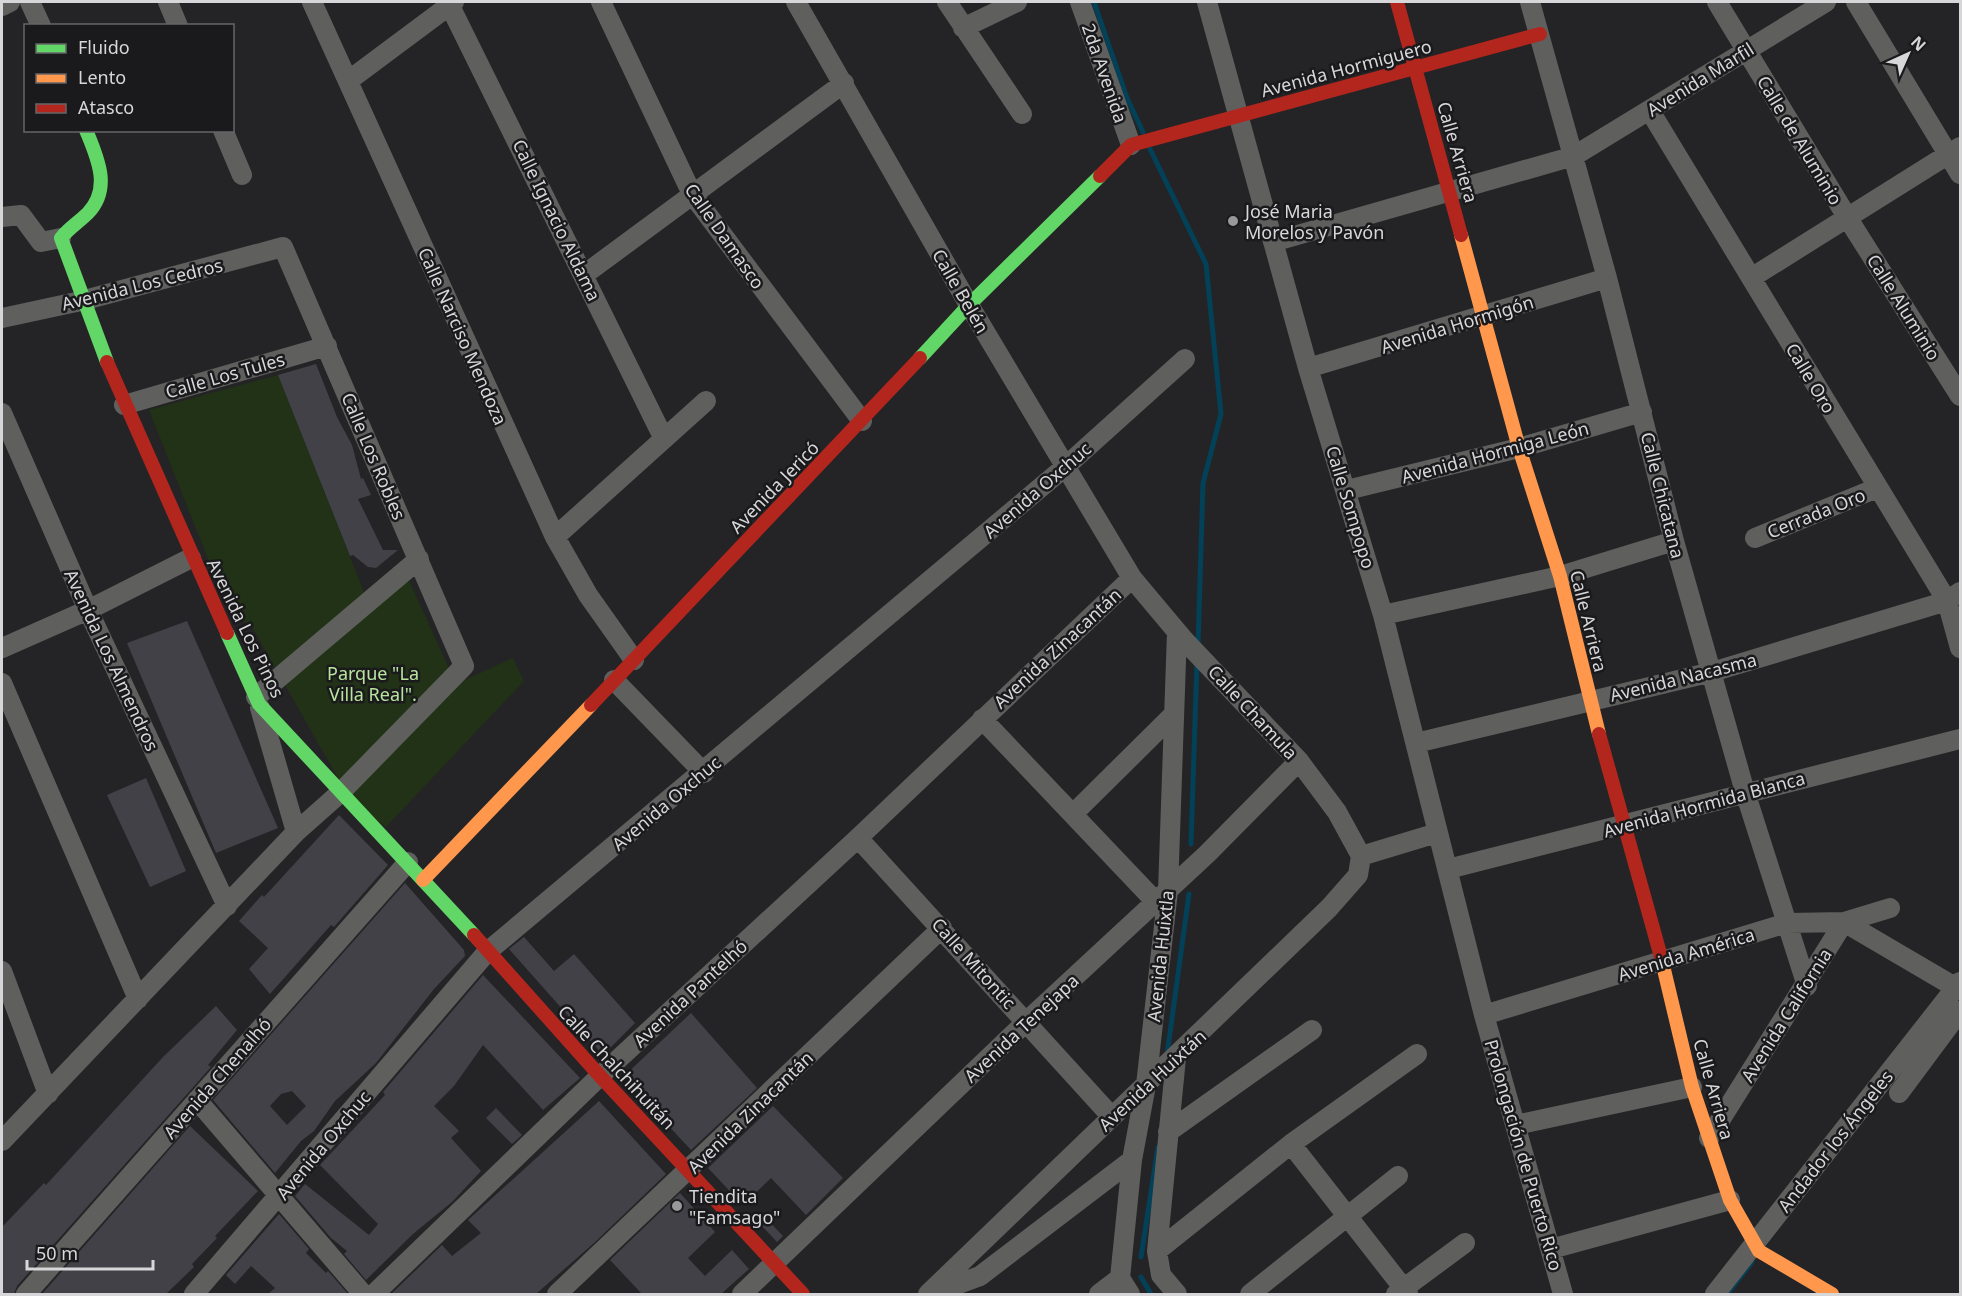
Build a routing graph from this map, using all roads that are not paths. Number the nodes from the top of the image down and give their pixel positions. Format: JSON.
{"nodes":[{"id":1,"x":10,"y":2,"type":"edge"},
{"id":2,"x":30,"y":2,"type":"edge"},
{"id":3,"x":168,"y":2,"type":"edge"},
{"id":4,"x":312,"y":2,"type":"edge"},
{"id":5,"x":600,"y":2,"type":"edge"},
{"id":6,"x":796,"y":2,"type":"edge"},
{"id":7,"x":947,"y":2,"type":"edge"},
{"id":8,"x":1017,"y":2,"type":"edge"},
{"id":9,"x":1080,"y":2,"type":"edge"},
{"id":10,"x":1207,"y":2,"type":"edge"},
{"id":11,"x":1397,"y":2,"type":"edge"},
{"id":12,"x":1530,"y":2,"type":"edge"},
{"id":13,"x":1717,"y":2,"type":"edge"},
{"id":14,"x":1826,"y":2,"type":"edge"},
{"id":15,"x":1856,"y":2,"type":"edge"},
{"id":16,"x":451,"y":3,"type":"edge"},
{"id":17,"x":2,"y":6,"type":"edge"},
{"id":18,"x":40,"y":24,"type":"edge"},
{"id":19,"x":177,"y":24,"type":"edge"},
{"id":20,"x":963,"y":28,"type":"junction"},
{"id":21,"x":1540,"y":34,"type":"junction"},
{"id":22,"x":1746,"y":50,"type":"junction"},
{"id":23,"x":1415,"y":68,"type":"junction"},
{"id":24,"x":348,"y":81,"type":"junction"},
{"id":25,"x":843,"y":83,"type":"junction"},
{"id":26,"x":1650,"y":111,"type":"junction"},
{"id":27,"x":1022,"y":114,"type":"dead end"},
{"id":28,"x":1239,"y":116,"type":"junction"},
{"id":29,"x":87,"y":132,"type":"edge"},
{"id":30,"x":224,"y":132,"type":"edge"},
{"id":31,"x":1161,"y":135,"type":"joint"},
{"id":32,"x":1134,"y":144,"type":"junction"},
{"id":33,"x":1955,"y":151,"type":"edge"},
{"id":34,"x":1574,"y":156,"type":"junction"},
{"id":35,"x":1960,"y":174,"type":"edge"},
{"id":36,"x":242,"y":175,"type":"dead end"},
{"id":37,"x":1451,"y":191,"type":"junction"},
{"id":38,"x":692,"y":194,"type":"junction"},
{"id":39,"x":2,"y":217,"type":"edge"},
{"id":40,"x":1846,"y":217,"type":"junction"},
{"id":41,"x":61,"y":238,"type":"junction"},
{"id":42,"x":1273,"y":242,"type":"junction"},
{"id":43,"x":283,"y":248,"type":"joint"},
{"id":44,"x":585,"y":274,"type":"junction"},
{"id":45,"x":1607,"y":278,"type":"junction"},
{"id":46,"x":1751,"y":278,"type":"junction"},
{"id":47,"x":81,"y":301,"type":"junction"},
{"id":48,"x":969,"y":305,"type":"junction"},
{"id":49,"x":1484,"y":316,"type":"junction"},
{"id":50,"x":2,"y":318,"type":"edge"},
{"id":51,"x":327,"y":346,"type":"junction"},
{"id":52,"x":1185,"y":359,"type":"dead end"},
{"id":53,"x":1308,"y":368,"type":"junction"},
{"id":54,"x":1960,"y":396,"type":"edge"},
{"id":55,"x":706,"y":401,"type":"dead end"},
{"id":56,"x":124,"y":405,"type":"junction"},
{"id":57,"x":1642,"y":412,"type":"junction"},
{"id":58,"x":2,"y":413,"type":"edge"},
{"id":59,"x":862,"y":421,"type":"junction"},
{"id":60,"x":664,"y":439,"type":"junction"},
{"id":61,"x":1519,"y":448,"type":"junction"},
{"id":62,"x":1065,"y":468,"type":"junction"},
{"id":63,"x":1877,"y":488,"type":"junction"},
{"id":64,"x":1347,"y":490,"type":"junction"},
{"id":65,"x":555,"y":537,"type":"junction"},
{"id":66,"x":1755,"y":538,"type":"dead end"},
{"id":67,"x":1674,"y":541,"type":"junction"},
{"id":68,"x":191,"y":558,"type":"junction"},
{"id":69,"x":419,"y":559,"type":"junction"},
{"id":70,"x":1560,"y":576,"type":"junction"},
{"id":71,"x":1132,"y":578,"type":"junction"},
{"id":72,"x":1954,"y":596,"type":"edge"},
{"id":73,"x":88,"y":610,"type":"junction"},
{"id":74,"x":1383,"y":615,"type":"junction"},
{"id":75,"x":1180,"y":636,"type":"junction"},
{"id":76,"x":2,"y":648,"type":"edge"},
{"id":77,"x":1960,"y":648,"type":"edge"},
{"id":78,"x":634,"y":660,"type":"junction"},
{"id":79,"x":1712,"y":672,"type":"junction"},
{"id":80,"x":614,"y":680,"type":"junction"},
{"id":81,"x":2,"y":682,"type":"edge"},
{"id":82,"x":257,"y":700,"type":"junction"},
{"id":83,"x":1590,"y":700,"type":"junction"},
{"id":84,"x":1173,"y":715,"type":"junction"},
{"id":85,"x":982,"y":718,"type":"junction"},
{"id":86,"x":1960,"y":739,"type":"edge"},
{"id":87,"x":1416,"y":743,"type":"junction"},
{"id":88,"x":1299,"y":761,"type":"junction"},
{"id":89,"x":704,"y":772,"type":"junction"},
{"id":90,"x":1744,"y":792,"type":"junction"},
{"id":91,"x":340,"y":794,"type":"junction"},
{"id":92,"x":1073,"y":814,"type":"junction"},
{"id":93,"x":1623,"y":825,"type":"junction"},
{"id":94,"x":296,"y":832,"type":"junction"},
{"id":95,"x":1437,"y":833,"type":"junction"},
{"id":96,"x":858,"y":838,"type":"junction"},
{"id":97,"x":1361,"y":856,"type":"junction"},
{"id":98,"x":408,"y":862,"type":"junction"},
{"id":99,"x":1448,"y":869,"type":"junction"},
{"id":100,"x":423,"y":880,"type":"junction"},
{"id":101,"x":1162,"y":897,"type":"junction"},
{"id":102,"x":227,"y":906,"type":"junction"},
{"id":103,"x":1890,"y":908,"type":"dead end"},
{"id":104,"x":1844,"y":922,"type":"junction"},
{"id":105,"x":1787,"y":923,"type":"junction"},
{"id":106,"x":942,"y":928,"type":"junction"},
{"id":107,"x":487,"y":952,"type":"junction"},
{"id":108,"x":1662,"y":962,"type":"junction"},
{"id":109,"x":2,"y":971,"type":"edge"},
{"id":110,"x":1807,"y":986,"type":"junction"},
{"id":111,"x":1959,"y":987,"type":"edge"},
{"id":112,"x":138,"y":999,"type":"junction"},
{"id":113,"x":1960,"y":1011,"type":"edge"},
{"id":114,"x":1484,"y":1015,"type":"junction"},
{"id":115,"x":1027,"y":1021,"type":"junction"},
{"id":116,"x":1312,"y":1029,"type":"dead end"},
{"id":117,"x":1417,"y":1054,"type":"dead end"},
{"id":118,"x":1176,"y":1058,"type":"junction"},
{"id":119,"x":600,"y":1076,"type":"junction"},
{"id":120,"x":1146,"y":1085,"type":"junction"},
{"id":121,"x":1692,"y":1087,"type":"junction"},
{"id":122,"x":1899,"y":1093,"type":"dead end"},
{"id":123,"x":48,"y":1094,"type":"junction"},
{"id":124,"x":196,"y":1100,"type":"junction"},
{"id":125,"x":1112,"y":1117,"type":"junction"},
{"id":126,"x":1516,"y":1125,"type":"junction"},
{"id":127,"x":1168,"y":1132,"type":"junction"},
{"id":128,"x":1709,"y":1138,"type":"junction"},
{"id":129,"x":2,"y":1142,"type":"edge"},
{"id":130,"x":1291,"y":1144,"type":"junction"},
{"id":131,"x":1131,"y":1160,"type":"junction"},
{"id":132,"x":688,"y":1171,"type":"junction"},
{"id":133,"x":1398,"y":1176,"type":"dead end"},
{"id":134,"x":279,"y":1198,"type":"junction"},
{"id":135,"x":1730,"y":1200,"type":"junction"},
{"id":136,"x":1347,"y":1217,"type":"junction"},
{"id":137,"x":1465,"y":1243,"type":"dead end"},
{"id":138,"x":1756,"y":1248,"type":"junction"},
{"id":139,"x":1551,"y":1249,"type":"junction"},
{"id":140,"x":1157,"y":1251,"type":"junction"},
{"id":141,"x":775,"y":1264,"type":"junction"},
{"id":142,"x":1125,"y":1286,"type":"edge"},
{"id":143,"x":1824,"y":1292,"type":"edge"},
{"id":144,"x":1402,"y":1293,"type":"edge"},
{"id":145,"x":27,"y":1294,"type":"edge"},
{"id":146,"x":194,"y":1294,"type":"edge"},
{"id":147,"x":363,"y":1294,"type":"edge"},
{"id":148,"x":374,"y":1294,"type":"edge"},
{"id":149,"x":557,"y":1294,"type":"edge"},
{"id":150,"x":742,"y":1294,"type":"edge"},
{"id":151,"x":802,"y":1294,"type":"edge"},
{"id":152,"x":928,"y":1294,"type":"edge"},
{"id":153,"x":1099,"y":1294,"type":"edge"},
{"id":154,"x":1177,"y":1294,"type":"edge"},
{"id":155,"x":1250,"y":1294,"type":"edge"},
{"id":156,"x":1563,"y":1294,"type":"edge"},
{"id":157,"x":1715,"y":1294,"type":"edge"}],
"edges":[{"from":1,"to":17,"type":"street"},
{"from":2,"to":18,"type":"street"},
{"from":3,"to":19,"type":"street"},
{"from":4,"to":24,"type":"street","name":"Calle Narciso Mendoza"},
{"from":5,"to":38,"type":"street","name":"Calle Damasco"},
{"from":6,"to":25,"type":"street","name":"Calle Belén"},
{"from":7,"to":20,"type":"street"},
{"from":8,"to":20,"type":"street"},
{"from":9,"to":32,"type":"street","name":"2da Avenida"},
{"from":10,"to":28,"type":"street","name":"Calle Sompopo"},
{"from":11,"to":23,"type":"street","name":"Calle Arriera"},
{"from":12,"to":21,"type":"street","name":"Calle Chicatana"},
{"from":13,"to":22,"type":"street","name":"Calle de Aluminio"},
{"from":14,"to":22,"type":"street","name":"Avenida Marfil"},
{"from":15,"to":33,"type":"street"},
{"from":16,"to":24,"type":"street"},
{"from":16,"to":44,"type":"street","name":"Calle Ignacio Aldama"},
{"from":20,"to":27,"type":"street"},
{"from":21,"to":23,"type":"street","name":"Avenida Hormiguero"},
{"from":21,"to":34,"type":"street","name":"Calle Chicatana"},
{"from":22,"to":26,"type":"street","name":"Avenida Marfil"},
{"from":22,"to":40,"type":"street","name":"Calle de Aluminio"},
{"from":23,"to":28,"type":"street","name":"Avenida Hormiguero"},
{"from":23,"to":37,"type":"street","name":"Calle Arriera"},
{"from":24,"to":65,"type":"street","name":"Calle Narciso Mendoza"},
{"from":25,"to":38,"type":"street"},
{"from":25,"to":48,"type":"street","name":"Calle Belén"},
{"from":26,"to":34,"type":"street","name":"Avenida Marfil"},
{"from":26,"to":46,"type":"street","name":"Calle Oro"},
{"from":28,"to":31,"type":"street","name":"Avenida Hormiguero"},
{"from":28,"to":42,"type":"street","name":"Calle Sompopo"},
{"from":29,"to":41,"type":"street"},
{"from":30,"to":36,"type":"street"},
{"from":31,"to":32,"type":"street","name":"Avenida Jericó"},
{"from":32,"to":48,"type":"street","name":"Avenida Jericó"},
{"from":33,"to":35,"type":"street"},
{"from":33,"to":40,"type":"street"},
{"from":34,"to":37,"type":"street","name":"Avenida Marfil"},
{"from":34,"to":45,"type":"street","name":"Calle Chicatana"},
{"from":37,"to":42,"type":"street","name":"Avenida Marfil"},
{"from":37,"to":49,"type":"street","name":"Calle Arriera"},
{"from":38,"to":44,"type":"street"},
{"from":38,"to":59,"type":"street","name":"Calle Damasco"},
{"from":39,"to":41,"type":"street"},
{"from":40,"to":46,"type":"street"},
{"from":40,"to":54,"type":"street","name":"Calle Aluminio"},
{"from":41,"to":47,"type":"street","name":"Avenida Los Pinos"},
{"from":42,"to":53,"type":"street","name":"Calle Sompopo"},
{"from":43,"to":47,"type":"street","name":"Avenida Los Cedros"},
{"from":43,"to":51,"type":"street","name":"Calle Los Robles"},
{"from":44,"to":60,"type":"street","name":"Calle Ignacio Aldama"},
{"from":45,"to":49,"type":"street","name":"Avenida Hormigón"},
{"from":45,"to":57,"type":"street","name":"Calle Chicatana"},
{"from":46,"to":63,"type":"street","name":"Calle Oro"},
{"from":47,"to":50,"type":"street","name":"Avenida Los Cedros"},
{"from":47,"to":56,"type":"street","name":"Avenida Los Pinos"},
{"from":48,"to":59,"type":"street","name":"Avenida Jericó"},
{"from":48,"to":62,"type":"street","name":"Calle Belén"},
{"from":49,"to":53,"type":"street","name":"Avenida Hormigón"},
{"from":49,"to":61,"type":"street","name":"Calle Arriera"},
{"from":51,"to":56,"type":"street","name":"Calle Los Tules"},
{"from":51,"to":69,"type":"street","name":"Calle Los Robles"},
{"from":52,"to":62,"type":"street","name":"Avenida Oxchuc"},
{"from":53,"to":64,"type":"street","name":"Calle Sompopo"},
{"from":55,"to":60,"type":"street"},
{"from":56,"to":68,"type":"street","name":"Avenida Los Pinos"},
{"from":57,"to":61,"type":"street","name":"Avenida Hormiga León"},
{"from":57,"to":67,"type":"street","name":"Calle Chicatana"},
{"from":58,"to":73,"type":"street","name":"Avenida Los Almendros"},
{"from":59,"to":78,"type":"street","name":"Avenida Jericó"},
{"from":60,"to":65,"type":"street"},
{"from":61,"to":64,"type":"street","name":"Avenida Hormiga León"},
{"from":61,"to":70,"type":"street","name":"Calle Arriera"},
{"from":62,"to":71,"type":"street","name":"Calle Belén"},
{"from":62,"to":89,"type":"street","name":"Avenida Oxchuc"},
{"from":63,"to":66,"type":"street","name":"Cerrada Oro"},
{"from":63,"to":72,"type":"street","name":"Calle Oro"},
{"from":64,"to":74,"type":"street","name":"Calle Sompopo"},
{"from":65,"to":78,"type":"street","name":"Calle Narciso Mendoza"},
{"from":67,"to":70,"type":"street"},
{"from":67,"to":79,"type":"street","name":"Calle Chicatana"},
{"from":68,"to":73,"type":"street"},
{"from":68,"to":82,"type":"street","name":"Avenida Los Pinos"},
{"from":69,"to":82,"type":"street"},
{"from":69,"to":91,"type":"street","name":"Calle Los Robles"},
{"from":70,"to":74,"type":"street"},
{"from":70,"to":83,"type":"street","name":"Calle Arriera"},
{"from":71,"to":75,"type":"street","name":"Calle Chamula"},
{"from":71,"to":85,"type":"street","name":"Avenida Zinacantán"},
{"from":72,"to":77,"type":"street","name":"Calle Oro"},
{"from":72,"to":79,"type":"street","name":"Avenida Nacasma"},
{"from":73,"to":76,"type":"street"},
{"from":73,"to":102,"type":"street","name":"Avenida Los Almendros"},
{"from":74,"to":87,"type":"street","name":"Calle Sompopo"},
{"from":75,"to":84,"type":"street","name":"Avenida Huixtla"},
{"from":75,"to":88,"type":"street","name":"Calle Chamula"},
{"from":78,"to":80,"type":"street","name":"Avenida Jericó"},
{"from":79,"to":83,"type":"street","name":"Avenida Nacasma"},
{"from":79,"to":90,"type":"street","name":"Calle Chicatana"},
{"from":80,"to":89,"type":"street"},
{"from":80,"to":100,"type":"street","name":"Avenida Jericó"},
{"from":81,"to":112,"type":"street"},
{"from":82,"to":91,"type":"street","name":"Avenida Los Pinos"},
{"from":82,"to":94,"type":"street"},
{"from":83,"to":87,"type":"street","name":"Avenida Nacasma"},
{"from":83,"to":93,"type":"street","name":"Calle Arriera"},
{"from":84,"to":92,"type":"street"},
{"from":84,"to":101,"type":"street","name":"Avenida Huixtla"},
{"from":85,"to":92,"type":"street"},
{"from":85,"to":96,"type":"street","name":"Avenida Pantelhó"},
{"from":86,"to":90,"type":"street","name":"Avenida Hormida Blanca"},
{"from":87,"to":95,"type":"street","name":"Calle Sompopo"},
{"from":88,"to":97,"type":"street","name":"Calle Chamula"},
{"from":88,"to":101,"type":"street","name":"Avenida Tenejapa"},
{"from":89,"to":107,"type":"street","name":"Avenida Oxchuc"},
{"from":90,"to":93,"type":"street","name":"Avenida Hormida Blanca"},
{"from":90,"to":105,"type":"street","name":"Calle Chicatana"},
{"from":91,"to":94,"type":"street"},
{"from":91,"to":98,"type":"street","name":"Avenida Los Pinos"},
{"from":92,"to":101,"type":"street"},
{"from":93,"to":99,"type":"street","name":"Avenida Hormida Blanca"},
{"from":93,"to":108,"type":"street","name":"Calle Arriera"},
{"from":94,"to":102,"type":"street"},
{"from":95,"to":97,"type":"street"},
{"from":95,"to":99,"type":"street","name":"Calle Sompopo"},
{"from":96,"to":106,"type":"street","name":"Calle Mitontic"},
{"from":96,"to":119,"type":"street","name":"Avenida Pantelhó"},
{"from":97,"to":118,"type":"street","name":"Avenida Huixtán"},
{"from":98,"to":100,"type":"street","name":"Calle Chalchihuitán"},
{"from":98,"to":124,"type":"street","name":"Avenida Chenalhó"},
{"from":99,"to":114,"type":"street","name":"Calle Sompopo"},
{"from":100,"to":107,"type":"street","name":"Calle Chalchihuitán"},
{"from":101,"to":115,"type":"street","name":"Avenida Tenejapa"},
{"from":101,"to":120,"type":"street","name":"Avenida Huixtla"},
{"from":102,"to":112,"type":"street"},
{"from":103,"to":104,"type":"street","name":"Avenida América"},
{"from":104,"to":105,"type":"street","name":"Avenida América"},
{"from":104,"to":110,"type":"street","name":"Avenida California"},
{"from":104,"to":111,"type":"street"},
{"from":105,"to":108,"type":"street","name":"Avenida América"},
{"from":105,"to":110,"type":"street","name":"Calle Chicatana"},
{"from":106,"to":115,"type":"street","name":"Calle Mitontic"},
{"from":106,"to":132,"type":"street","name":"Avenida Zinacantán"},
{"from":107,"to":119,"type":"street","name":"Calle Chalchihuitán"},
{"from":107,"to":134,"type":"street","name":"Avenida Oxchuc"},
{"from":108,"to":114,"type":"street","name":"Avenida América"},
{"from":108,"to":121,"type":"street","name":"Calle Arriera"},
{"from":109,"to":123,"type":"street"},
{"from":110,"to":128,"type":"street","name":"Avenida California"},
{"from":111,"to":138,"type":"street","name":"Andador los Ángeles"},
{"from":112,"to":123,"type":"street"},
{"from":113,"to":122,"type":"street"},
{"from":114,"to":126,"type":"street","name":"Prolongación de Puerto Rico"},
{"from":115,"to":125,"type":"street","name":"Calle Mitontic"},
{"from":115,"to":141,"type":"street","name":"Avenida Tenejapa"},
{"from":116,"to":127,"type":"street"},
{"from":117,"to":130,"type":"street"},
{"from":118,"to":120,"type":"street","name":"Avenida Huixtán"},
{"from":118,"to":127,"type":"street"},
{"from":119,"to":132,"type":"street","name":"Calle Chalchihuitán"},
{"from":119,"to":148,"type":"street","name":"Avenida Pantelhó"},
{"from":120,"to":125,"type":"street","name":"Avenida Huixtán"},
{"from":120,"to":131,"type":"street","name":"Avenida Huixtla"},
{"from":121,"to":126,"type":"street"},
{"from":121,"to":128,"type":"street","name":"Calle Arriera"},
{"from":123,"to":129,"type":"street"},
{"from":124,"to":134,"type":"street"},
{"from":124,"to":145,"type":"street","name":"Avenida Chenalhó"},
{"from":125,"to":152,"type":"street","name":"Avenida Huixtán"},
{"from":126,"to":139,"type":"street","name":"Prolongación de Puerto Rico"},
{"from":127,"to":140,"type":"street"},
{"from":128,"to":135,"type":"street","name":"Calle Arriera"},
{"from":130,"to":136,"type":"street"},
{"from":130,"to":140,"type":"street"},
{"from":131,"to":142,"type":"street","name":"Avenida Huixtla"},
{"from":131,"to":152,"type":"street"},
{"from":132,"to":141,"type":"street","name":"Calle Chalchihuitán"},
{"from":132,"to":149,"type":"street","name":"Avenida Zinacantán"},
{"from":133,"to":136,"type":"street"},
{"from":134,"to":146,"type":"street","name":"Avenida Oxchuc"},
{"from":134,"to":147,"type":"street"},
{"from":135,"to":138,"type":"street","name":"Calle Arriera"},
{"from":135,"to":139,"type":"street"},
{"from":136,"to":144,"type":"street"},
{"from":136,"to":155,"type":"street"},
{"from":137,"to":144,"type":"street"},
{"from":138,"to":143,"type":"street"},
{"from":138,"to":157,"type":"street","name":"Andador los Ángeles"},
{"from":139,"to":156,"type":"street","name":"Prolongación de Puerto Rico"},
{"from":140,"to":154,"type":"street"},
{"from":141,"to":150,"type":"street","name":"Avenida Tenejapa"},
{"from":141,"to":151,"type":"street","name":"Calle Chalchihuitán"},
{"from":142,"to":153,"type":"street"}]}
